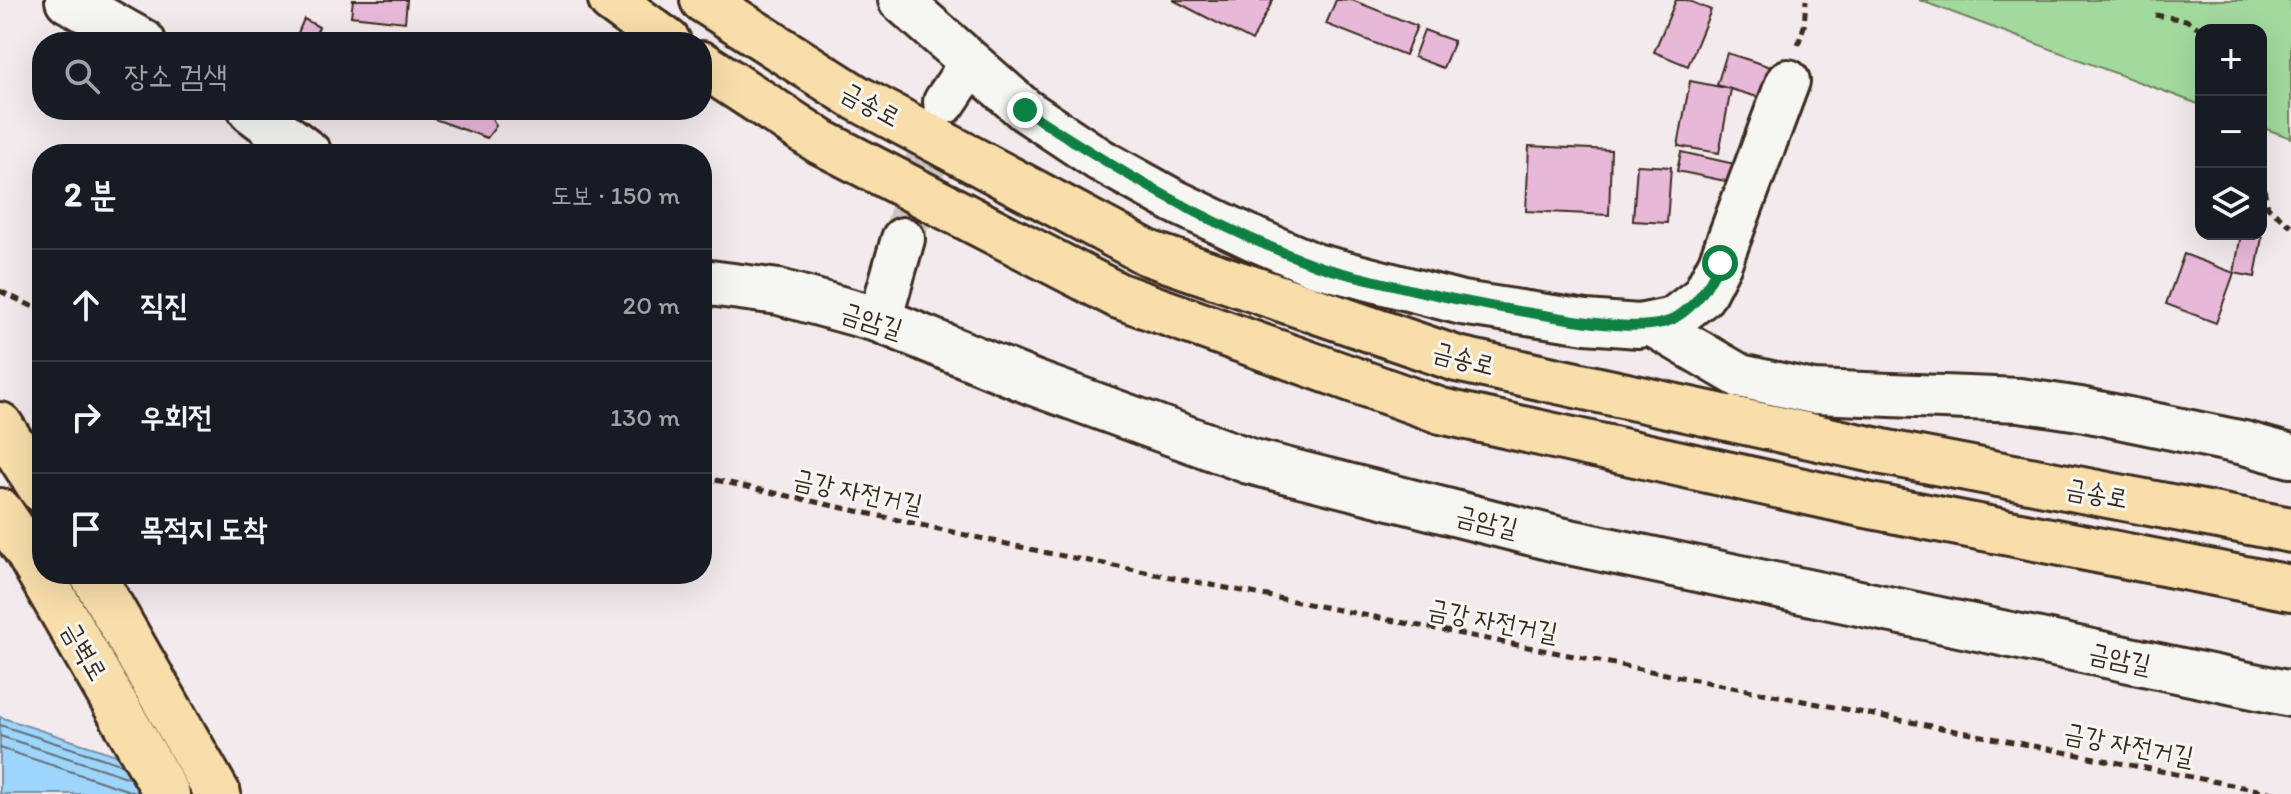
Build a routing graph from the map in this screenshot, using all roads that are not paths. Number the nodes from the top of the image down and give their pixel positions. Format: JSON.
{"nodes":[{"id":1,"x":68,"y":0,"type":"edge"},
{"id":2,"x":611,"y":0,"type":"edge"},
{"id":3,"x":703,"y":0,"type":"edge"},
{"id":4,"x":900,"y":0,"type":"edge"},
{"id":5,"x":125,"y":32,"type":"edge"},
{"id":6,"x":654,"y":32,"type":"edge"},
{"id":7,"x":971,"y":63,"type":"junction"},
{"id":8,"x":712,"y":71,"type":"edge"},
{"id":9,"x":1788,"y":81,"type":"road end"},
{"id":10,"x":945,"y":102,"type":"tunnel mouth"},
{"id":11,"x":264,"y":120,"type":"edge"},
{"id":12,"x":296,"y":144,"type":"edge"},
{"id":13,"x":903,"y":239,"type":"tunnel mouth"},
{"id":14,"x":712,"y":283,"type":"edge"},
{"id":15,"x":880,"y":320,"type":"junction"},
{"id":16,"x":1651,"y":324,"type":"junction"},
{"id":17,"x":0,"y":425,"type":"edge"},
{"id":18,"x":2291,"y":456,"type":"edge"},
{"id":19,"x":32,"y":475,"type":"edge"},
{"id":20,"x":0,"y":511,"type":"edge"},
{"id":21,"x":2291,"y":530,"type":"edge"},
{"id":22,"x":32,"y":560,"type":"edge"},
{"id":23,"x":46,"y":584,"type":"edge"},
{"id":24,"x":98,"y":584,"type":"edge"},
{"id":25,"x":2291,"y":588,"type":"edge"},
{"id":26,"x":2291,"y":694,"type":"edge"},
{"id":27,"x":167,"y":794,"type":"edge"},
{"id":28,"x":218,"y":794,"type":"edge"}],
"edges":[{"from":1,"to":5,"type":"street"},
{"from":2,"to":6,"type":"main road"},
{"from":3,"to":21,"type":"main road","name":"금송로"},
{"from":4,"to":7,"type":"street"},
{"from":7,"to":10,"type":"street"},
{"from":7,"to":16,"type":"street"},
{"from":8,"to":25,"type":"main road"},
{"from":9,"to":16,"type":"street"},
{"from":11,"to":12,"type":"street"},
{"from":13,"to":15,"type":"street"},
{"from":14,"to":15,"type":"street","name":"금암길"},
{"from":15,"to":26,"type":"street","name":"금암길"},
{"from":16,"to":18,"type":"street"},
{"from":17,"to":19,"type":"main road"},
{"from":20,"to":22,"type":"main road","name":"금벽로"},
{"from":23,"to":27,"type":"main road","name":"금벽로"},
{"from":24,"to":28,"type":"main road","name":"금벽로"}]}
